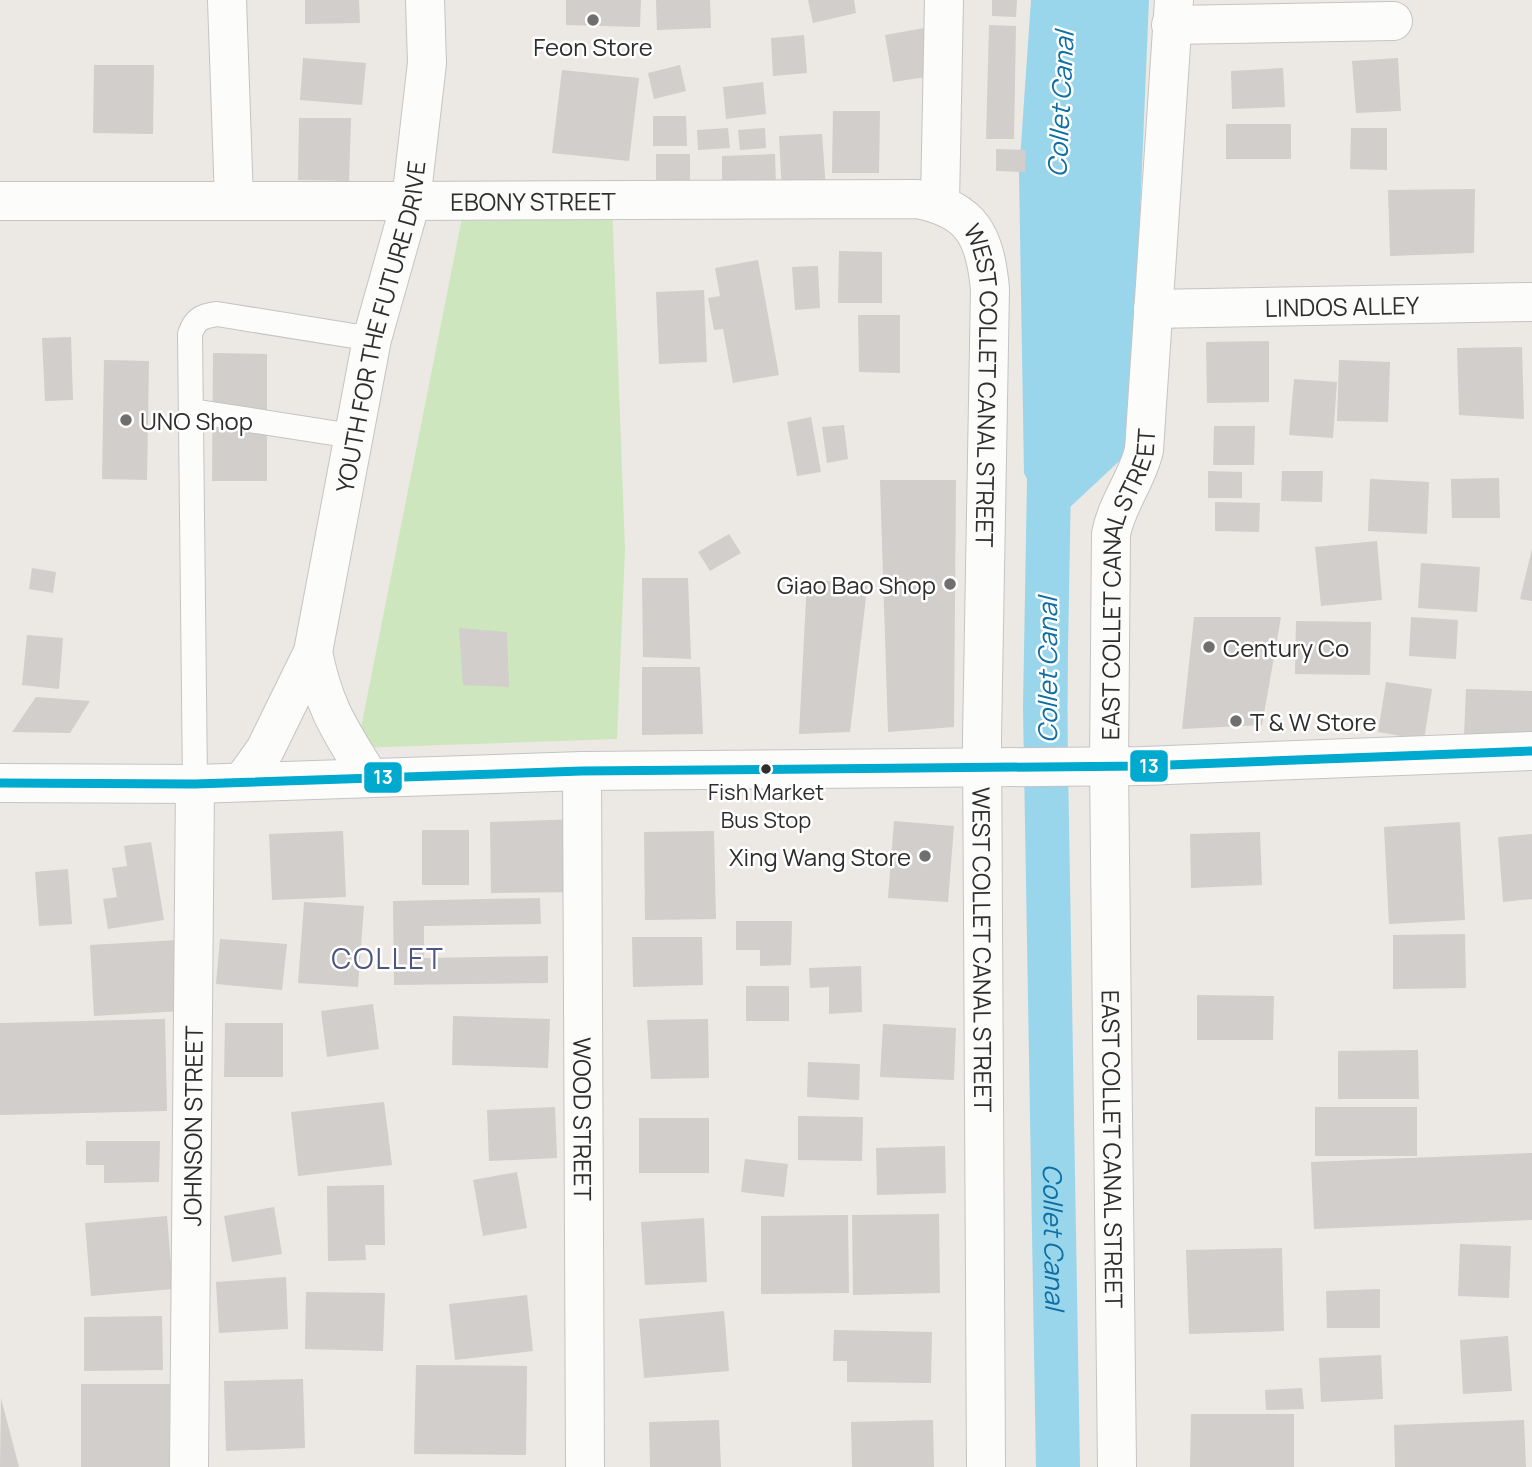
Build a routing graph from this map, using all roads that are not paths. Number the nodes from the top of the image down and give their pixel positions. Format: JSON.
{"nodes":[{"id":1,"x":227,"y":0,"type":"edge"},
{"id":2,"x":425,"y":0,"type":"edge"},
{"id":3,"x":944,"y":0,"type":"edge"},
{"id":4,"x":1173,"y":13,"type":"edge"},
{"id":5,"x":1393,"y":20,"type":"dead end"},
{"id":6,"x":234,"y":200,"type":"junction"},
{"id":7,"x":0,"y":201,"type":"edge"},
{"id":8,"x":411,"y":201,"type":"junction"},
{"id":9,"x":940,"y":203,"type":"junction"},
{"id":10,"x":1532,"y":302,"type":"edge"},
{"id":11,"x":1153,"y":309,"type":"junction"},
{"id":12,"x":372,"y":339,"type":"junction"},
{"id":13,"x":192,"y":411,"type":"junction"},
{"id":14,"x":352,"y":436,"type":"junction"},
{"id":15,"x":313,"y":652,"type":"junction"},
{"id":16,"x":1532,"y":751,"type":"edge"},
{"id":17,"x":982,"y":767,"type":"junction"},
{"id":18,"x":1096,"y":767,"type":"junction"},
{"id":19,"x":582,"y":771,"type":"junction"},
{"id":20,"x":369,"y":777,"type":"junction"},
{"id":21,"x":242,"y":782,"type":"junction"},
{"id":22,"x":0,"y":783,"type":"edge"},
{"id":23,"x":195,"y":784,"type":"junction"},
{"id":24,"x":189,"y":1467,"type":"edge"},
{"id":25,"x":585,"y":1467,"type":"edge"},
{"id":26,"x":986,"y":1467,"type":"edge"},
{"id":27,"x":1117,"y":1467,"type":"edge"}],
"edges":[{"from":1,"to":6,"type":"street"},
{"from":2,"to":8,"type":"street","name":"YOUTH FOR THE FUTURE DRIVE"},
{"from":3,"to":9,"type":"street"},
{"from":4,"to":5,"type":"street"},
{"from":4,"to":11,"type":"street","name":"EAST COLLET CANAL STREET"},
{"from":6,"to":7,"type":"street","name":"EBONY STREET"},
{"from":6,"to":8,"type":"street","name":"EBONY STREET"},
{"from":8,"to":9,"type":"street","name":"EBONY STREET"},
{"from":8,"to":12,"type":"street","name":"YOUTH FOR THE FUTURE DRIVE"},
{"from":9,"to":17,"type":"street","name":"WEST COLLET CANAL STREET"},
{"from":10,"to":11,"type":"street","name":"LINDOS ALLEY"},
{"from":11,"to":18,"type":"street","name":"EAST COLLET CANAL STREET"},
{"from":12,"to":13,"type":"lane"},
{"from":12,"to":14,"type":"street","name":"YOUTH FOR THE FUTURE DRIVE"},
{"from":13,"to":14,"type":"lane"},
{"from":13,"to":23,"type":"lane"},
{"from":14,"to":15,"type":"street","name":"YOUTH FOR THE FUTURE DRIVE"},
{"from":15,"to":20,"type":"street","name":"YOUTH FOR THE FUTURE DRIVE"},
{"from":15,"to":21,"type":"street","name":"YOUTH FOR THE FUTURE DRIVE"},
{"from":16,"to":18,"type":"street"},
{"from":17,"to":18,"type":"street"},
{"from":17,"to":19,"type":"street"},
{"from":17,"to":26,"type":"street","name":"WEST COLLET CANAL STREET"},
{"from":18,"to":27,"type":"street","name":"EAST COLLET CANAL STREET"},
{"from":19,"to":20,"type":"street"},
{"from":19,"to":25,"type":"street","name":"WOOD STREET"},
{"from":20,"to":21,"type":"street"},
{"from":21,"to":23,"type":"street"},
{"from":22,"to":23,"type":"street"},
{"from":23,"to":24,"type":"street","name":"JOHNSON STREET"}]}
